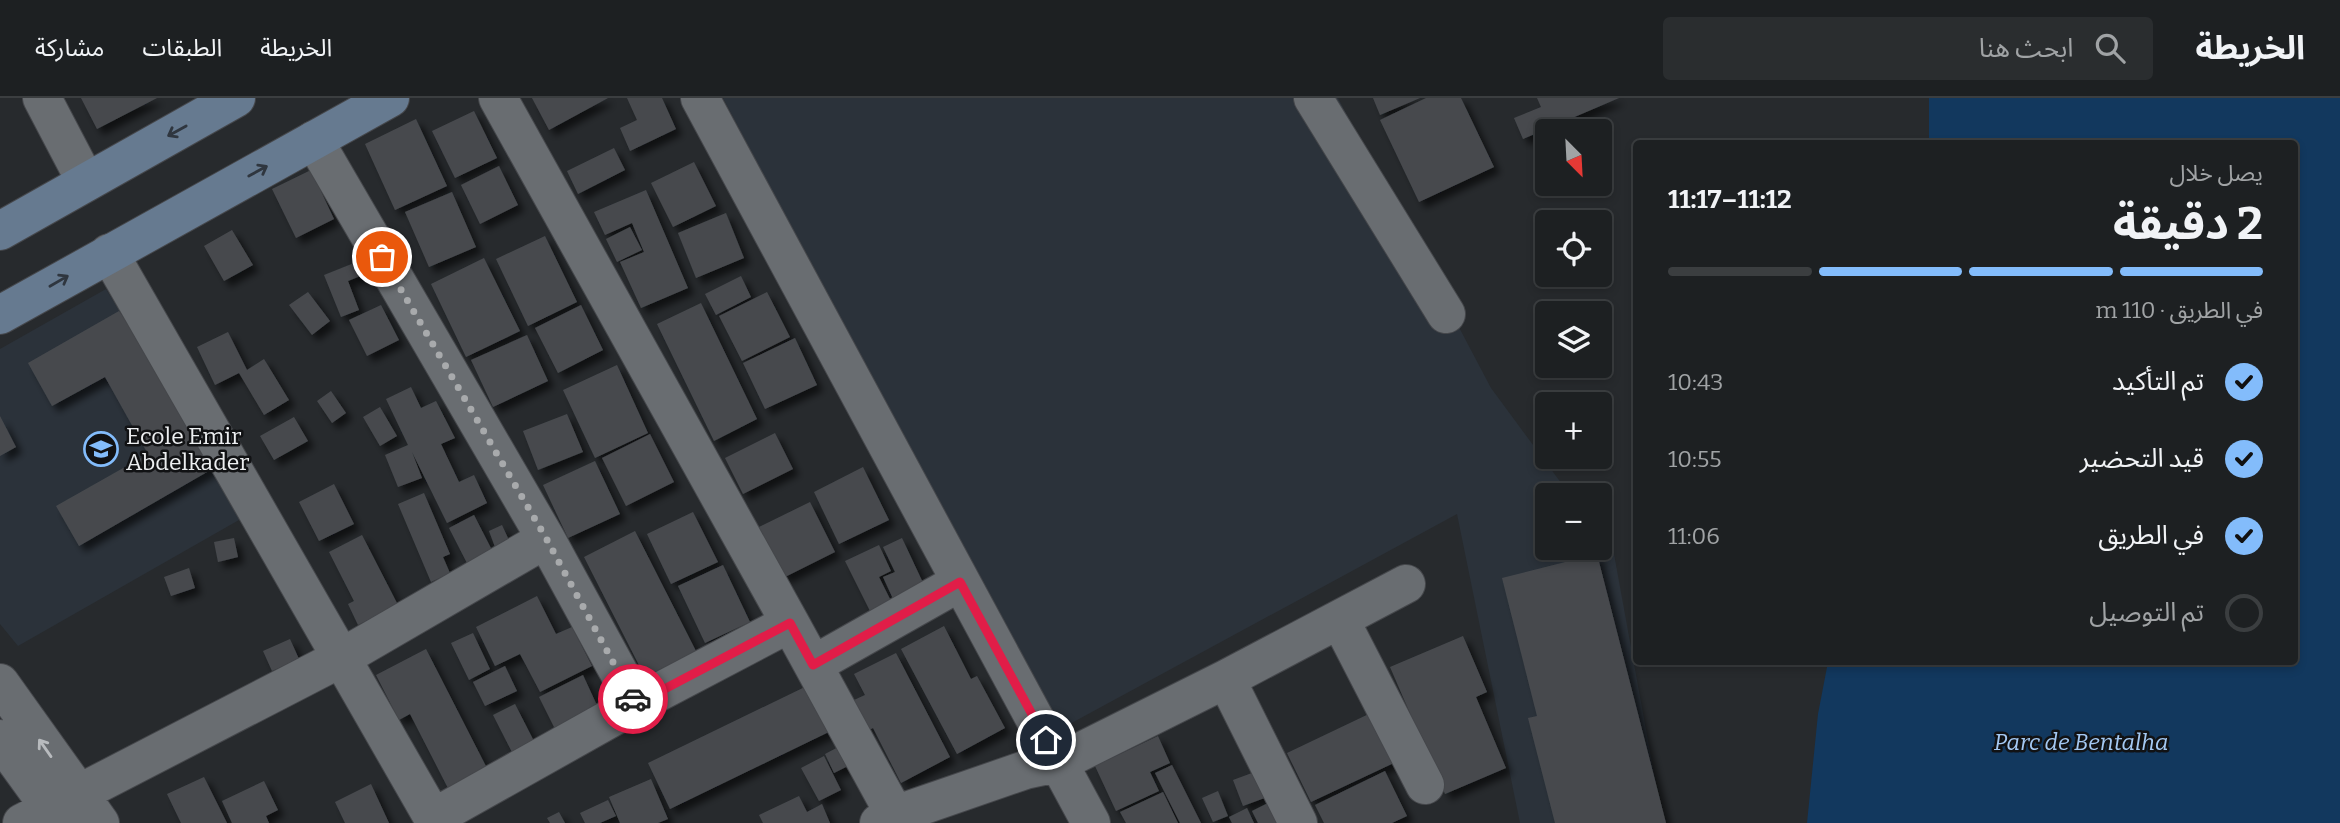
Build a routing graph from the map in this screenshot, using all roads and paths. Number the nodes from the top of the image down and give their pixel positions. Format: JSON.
{"nodes":[{"id":1,"x":42,"y":98,"type":"edge"},
{"id":2,"x":236,"y":98,"type":"edge"},
{"id":3,"x":390,"y":98,"type":"edge"},
{"id":4,"x":498,"y":98,"type":"edge"},
{"id":5,"x":700,"y":98,"type":"edge"},
{"id":6,"x":1313,"y":98,"type":"edge"},
{"id":7,"x":314,"y":140,"type":"junction"},
{"id":8,"x":86,"y":182,"type":"junction"},
{"id":9,"x":0,"y":231,"type":"edge"},
{"id":10,"x":109,"y":253,"type":"junction"},
{"id":11,"x":1446,"y":314,"type":"dead end"},
{"id":12,"x":0,"y":315,"type":"edge"},
{"id":13,"x":546,"y":538,"type":"junction"},
{"id":14,"x":960,"y":582,"type":"junction"},
{"id":15,"x":1406,"y":584,"type":"dead end"},
{"id":16,"x":1340,"y":620,"type":"junction"},
{"id":17,"x":790,"y":623,"type":"junction"},
{"id":18,"x":341,"y":658,"type":"junction"},
{"id":19,"x":813,"y":665,"type":"junction"},
{"id":20,"x":1226,"y":680,"type":"junction"},
{"id":21,"x":0,"y":683,"type":"edge"},
{"id":22,"x":636,"y":704,"type":"junction"},
{"id":23,"x":0,"y":739,"type":"edge"},
{"id":24,"x":1058,"y":762,"type":"junction"},
{"id":25,"x":1425,"y":785,"type":"dead end"},
{"id":26,"x":62,"y":814,"type":"edge"},
{"id":27,"x":887,"y":819,"type":"edge"},
{"id":28,"x":434,"y":821,"type":"edge"},
{"id":29,"x":1091,"y":823,"type":"edge"},
{"id":30,"x":1298,"y":823,"type":"edge"}],
"edges":[{"from":1,"to":8,"type":"street"},
{"from":2,"to":8,"type":"street","one_way":true},
{"from":3,"to":7,"type":"street"},
{"from":4,"to":17,"type":"street"},
{"from":5,"to":14,"type":"street"},
{"from":6,"to":11,"type":"street"},
{"from":10,"to":7,"type":"street","one_way":true},
{"from":7,"to":13,"type":"street"},
{"from":8,"to":9,"type":"street"},
{"from":12,"to":10,"type":"street","one_way":true},
{"from":10,"to":18,"type":"street"},
{"from":13,"to":18,"type":"street"},
{"from":13,"to":22,"type":"street"},
{"from":14,"to":19,"type":"street"},
{"from":14,"to":24,"type":"street"},
{"from":15,"to":16,"type":"street"},
{"from":16,"to":20,"type":"street"},
{"from":16,"to":25,"type":"street"},
{"from":17,"to":19,"type":"street"},
{"from":17,"to":22,"type":"street"},
{"from":18,"to":26,"type":"street"},
{"from":18,"to":28,"type":"street"},
{"from":19,"to":27,"type":"street"},
{"from":20,"to":24,"type":"street"},
{"from":20,"to":30,"type":"street"},
{"from":26,"to":21,"type":"street","one_way":true},
{"from":22,"to":28,"type":"street"},
{"from":23,"to":26,"type":"street"},
{"from":24,"to":27,"type":"street"},
{"from":24,"to":29,"type":"street"}]}
